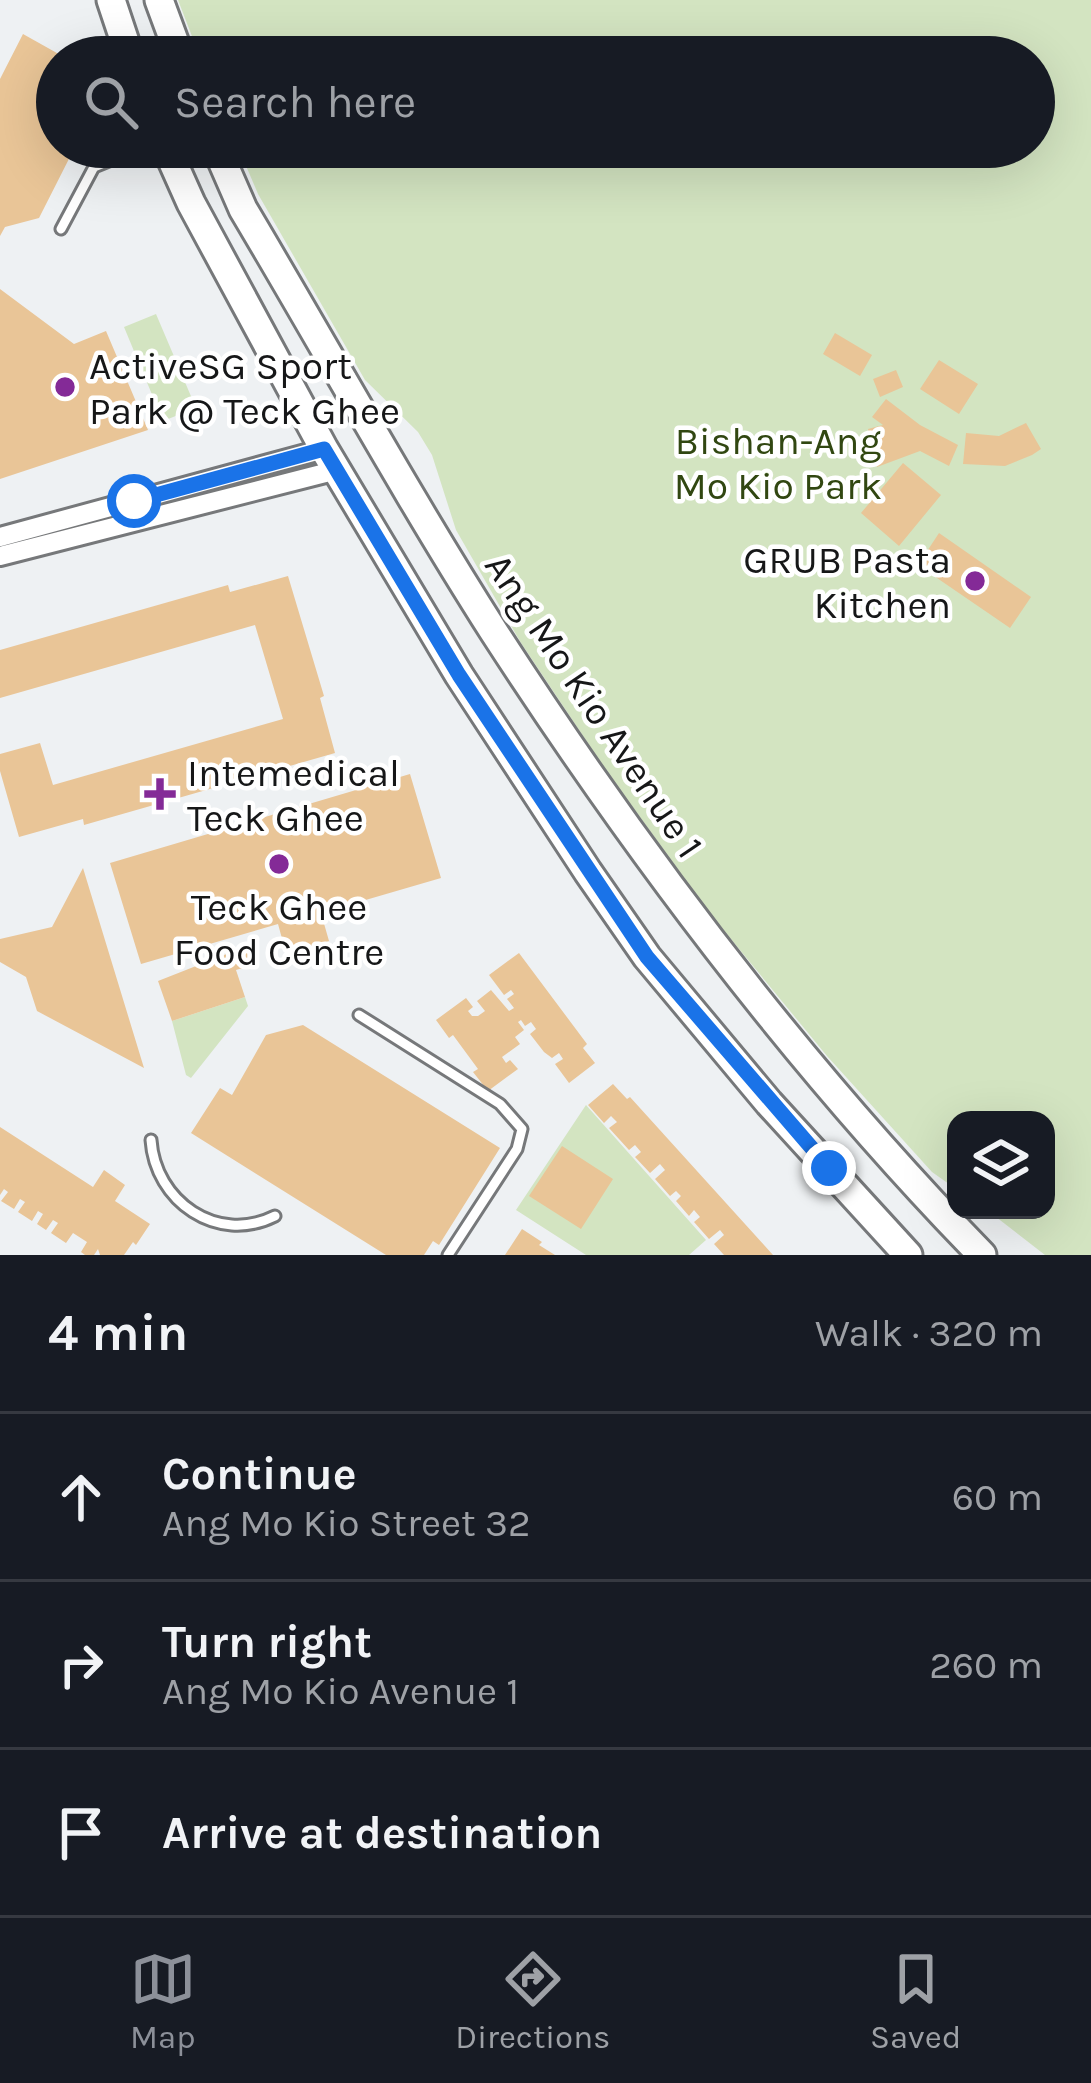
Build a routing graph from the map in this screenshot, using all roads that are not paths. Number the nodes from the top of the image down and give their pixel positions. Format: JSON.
{"nodes":[{"id":1,"x":111,"y":0,"type":"edge"},
{"id":2,"x":159,"y":0,"type":"edge"},
{"id":3,"x":123,"y":36,"type":"edge"},
{"id":4,"x":172,"y":36,"type":"edge"},
{"id":5,"x":93,"y":168,"type":"edge"},
{"id":6,"x":175,"y":168,"type":"edge"},
{"id":7,"x":226,"y":168,"type":"edge"},
{"id":8,"x":61,"y":229,"type":"dead end"},
{"id":9,"x":330,"y":460,"type":"junction"},
{"id":10,"x":0,"y":536,"type":"edge"},
{"id":11,"x":0,"y":556,"type":"edge"},
{"id":12,"x":359,"y":1015,"type":"dead end"},
{"id":13,"x":151,"y":1140,"type":"dead end"},
{"id":14,"x":275,"y":1216,"type":"dead end"},
{"id":15,"x":448,"y":1255,"type":"edge"},
{"id":16,"x":908,"y":1255,"type":"edge"},
{"id":17,"x":982,"y":1255,"type":"edge"}],
"edges":[{"from":1,"to":3,"type":"main road"},
{"from":2,"to":4,"type":"main road"},
{"from":5,"to":8,"type":"lane"},
{"from":6,"to":9,"type":"main road"},
{"from":7,"to":17,"type":"main road","name":"Ang Mo Kio Avenue 1"},
{"from":9,"to":10,"type":"street"},
{"from":9,"to":11,"type":"street"},
{"from":9,"to":16,"type":"main road"},
{"from":12,"to":15,"type":"lane"},
{"from":13,"to":14,"type":"lane"}]}
